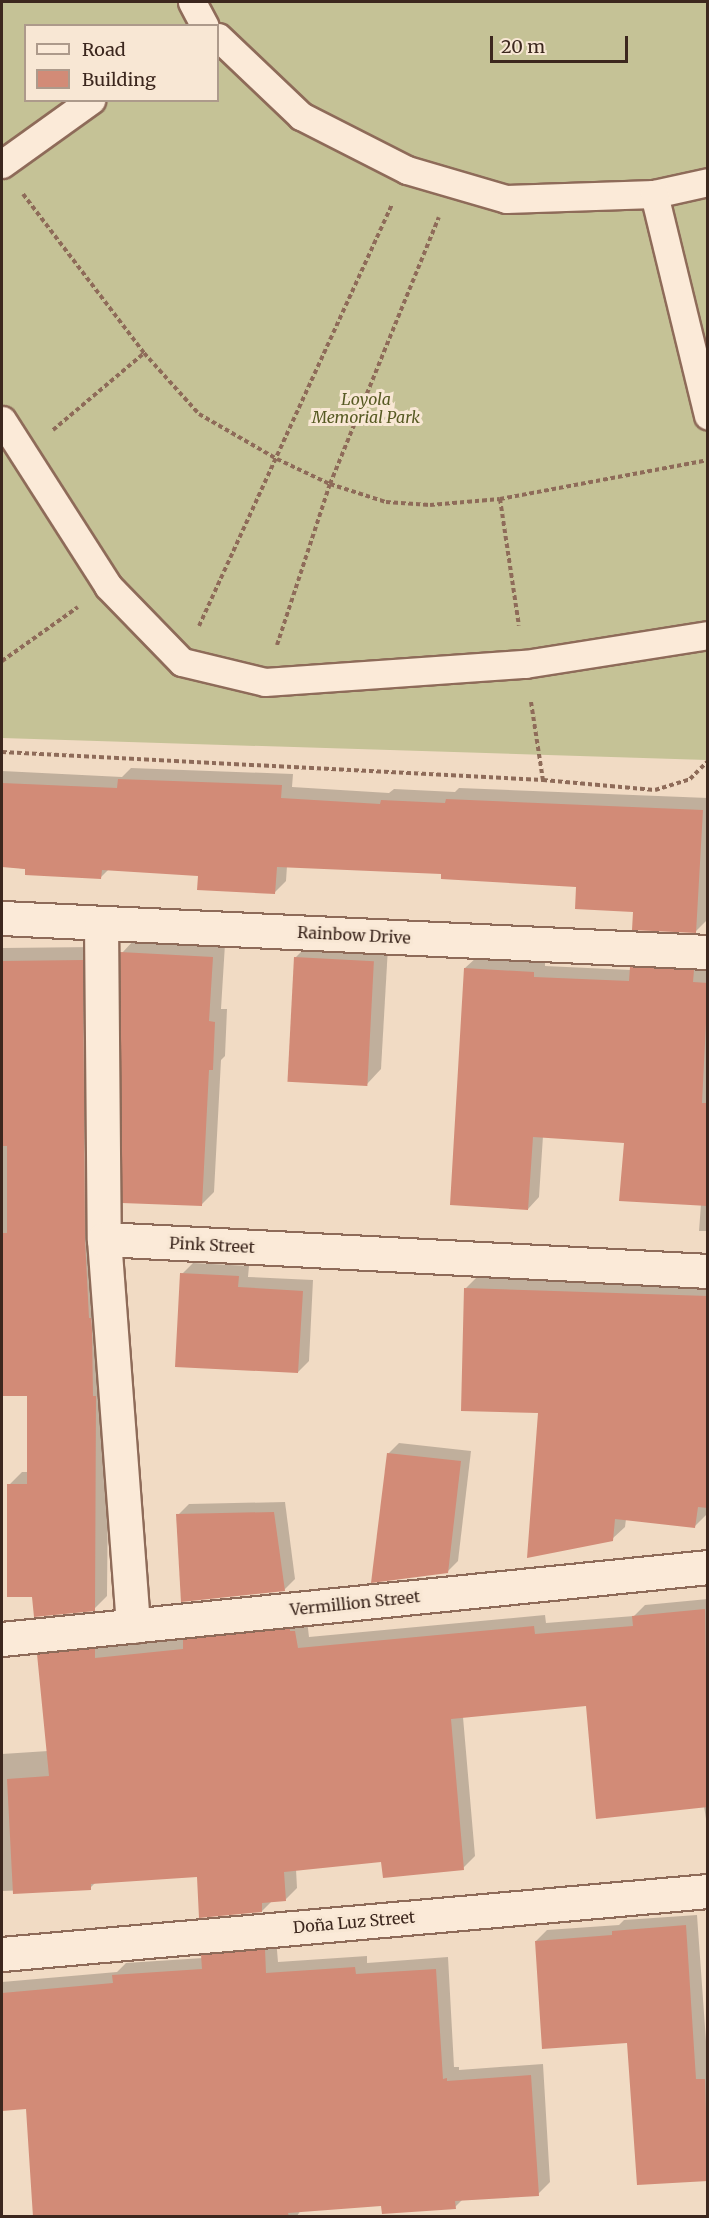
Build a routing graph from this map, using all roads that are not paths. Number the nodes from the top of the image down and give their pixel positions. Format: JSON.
{"nodes":[{"id":1,"x":219,"y":38,"type":"edge"},
{"id":2,"x":89,"y":102,"type":"edge"},
{"id":3,"x":9,"y":174,"type":"edge"},
{"id":4,"x":708,"y":182,"type":"edge"},
{"id":5,"x":654,"y":194,"type":"junction"},
{"id":6,"x":708,"y":416,"type":"edge"},
{"id":7,"x":2,"y":420,"type":"edge"},
{"id":8,"x":708,"y":634,"type":"edge"},
{"id":9,"x":2,"y":918,"type":"edge"},
{"id":10,"x":101,"y":923,"type":"junction"},
{"id":11,"x":708,"y":952,"type":"edge"},
{"id":12,"x":104,"y":1239,"type":"junction"},
{"id":13,"x":708,"y":1271,"type":"edge"},
{"id":14,"x":708,"y":1567,"type":"edge"},
{"id":15,"x":133,"y":1626,"type":"junction"},
{"id":16,"x":2,"y":1639,"type":"edge"},
{"id":17,"x":708,"y":1891,"type":"edge"},
{"id":18,"x":2,"y":1954,"type":"edge"}],
"edges":[{"from":1,"to":5,"type":"lane"},
{"from":2,"to":3,"type":"lane"},
{"from":4,"to":5,"type":"lane"},
{"from":5,"to":6,"type":"lane"},
{"from":7,"to":8,"type":"lane"},
{"from":9,"to":10,"type":"street","name":"Rainbow Drive"},
{"from":10,"to":11,"type":"street","name":"Rainbow Drive"},
{"from":10,"to":12,"type":"street"},
{"from":12,"to":13,"type":"street","name":"Pink Street"},
{"from":12,"to":15,"type":"street"},
{"from":14,"to":15,"type":"street","name":"Vermillion Street"},
{"from":15,"to":16,"type":"street","name":"Vermillion Street"},
{"from":17,"to":18,"type":"street","name":"Doña Luz Street"}]}
